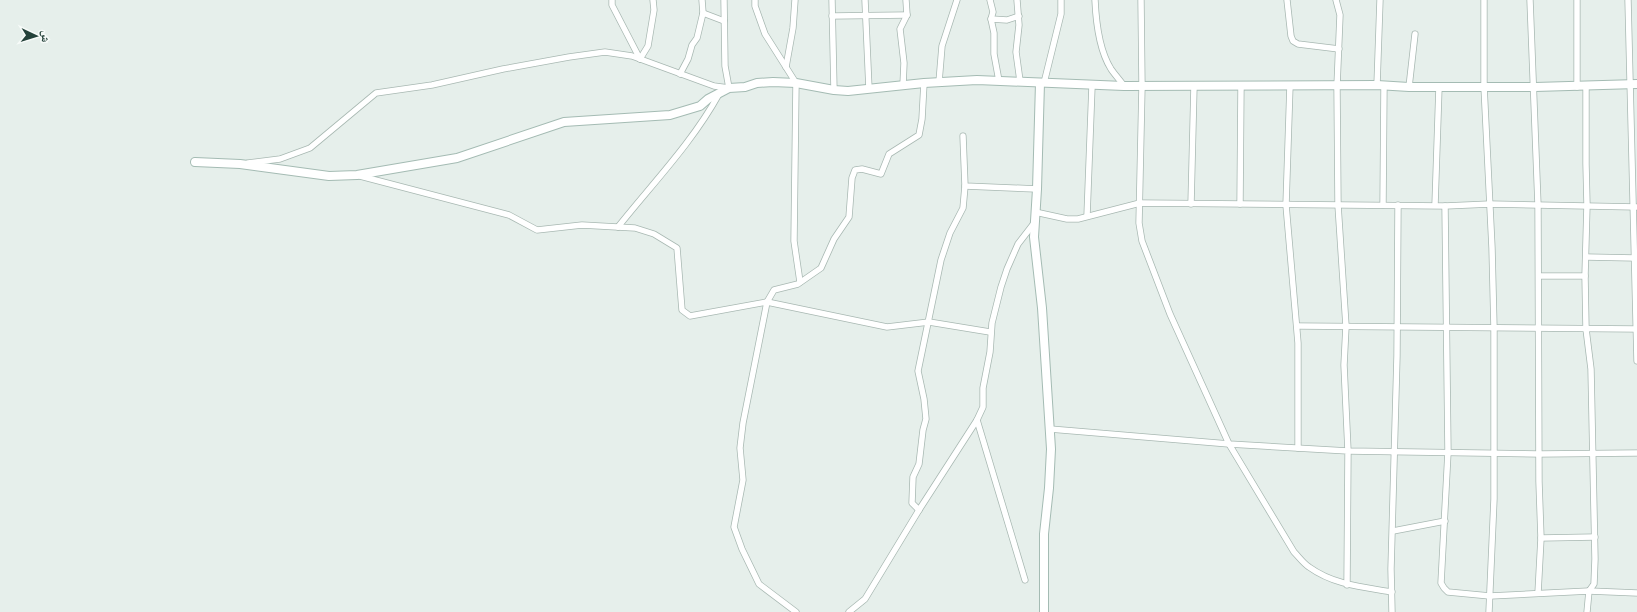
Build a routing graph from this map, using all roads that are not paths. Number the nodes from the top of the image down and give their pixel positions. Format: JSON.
{"nodes":[{"id":1,"x":653,"y":0,"type":"edge"},
{"id":2,"x":702,"y":0,"type":"edge"},
{"id":3,"x":724,"y":0,"type":"edge"},
{"id":4,"x":755,"y":0,"type":"edge"},
{"id":5,"x":795,"y":0,"type":"edge"},
{"id":6,"x":832,"y":0,"type":"edge"},
{"id":7,"x":865,"y":0,"type":"edge"},
{"id":8,"x":906,"y":0,"type":"edge"},
{"id":9,"x":957,"y":0,"type":"edge"},
{"id":10,"x":990,"y":0,"type":"edge"},
{"id":11,"x":1018,"y":0,"type":"edge"},
{"id":12,"x":1061,"y":0,"type":"edge"},
{"id":13,"x":1095,"y":0,"type":"edge"},
{"id":14,"x":1141,"y":0,"type":"edge"},
{"id":15,"x":1287,"y":0,"type":"edge"},
{"id":16,"x":1336,"y":0,"type":"edge"},
{"id":17,"x":1380,"y":0,"type":"edge"},
{"id":18,"x":1484,"y":0,"type":"edge"},
{"id":19,"x":1530,"y":0,"type":"edge"},
{"id":20,"x":1577,"y":0,"type":"edge"},
{"id":21,"x":1628,"y":0,"type":"edge"},
{"id":22,"x":611,"y":2,"type":"edge"},
{"id":23,"x":703,"y":13,"type":"junction"},
{"id":24,"x":907,"y":15,"type":"junction"},
{"id":25,"x":832,"y":16,"type":"junction"},
{"id":26,"x":865,"y":16,"type":"junction"},
{"id":27,"x":1019,"y":16,"type":"junction"},
{"id":28,"x":991,"y":19,"type":"junction"},
{"id":29,"x":724,"y":21,"type":"junction"},
{"id":30,"x":1415,"y":34,"type":"dead end"},
{"id":31,"x":1339,"y":48,"type":"junction"},
{"id":32,"x":640,"y":59,"type":"junction"},
{"id":33,"x":786,"y":67,"type":"junction"},
{"id":34,"x":680,"y":74,"type":"junction"},
{"id":35,"x":999,"y":81,"type":"junction"},
{"id":36,"x":1020,"y":81,"type":"junction"},
{"id":37,"x":939,"y":82,"type":"junction"},
{"id":38,"x":796,"y":83,"type":"junction"},
{"id":39,"x":924,"y":83,"type":"junction"},
{"id":40,"x":1042,"y":83,"type":"junction"},
{"id":41,"x":1633,"y":84,"type":"edge"},
{"id":42,"x":903,"y":85,"type":"junction"},
{"id":43,"x":1241,"y":85,"type":"junction"},
{"id":44,"x":1290,"y":85,"type":"junction"},
{"id":45,"x":1092,"y":86,"type":"junction"},
{"id":46,"x":1124,"y":86,"type":"junction"},
{"id":47,"x":1142,"y":86,"type":"junction"},
{"id":48,"x":1194,"y":86,"type":"junction"},
{"id":49,"x":1338,"y":86,"type":"junction"},
{"id":50,"x":1381,"y":86,"type":"junction"},
{"id":51,"x":1484,"y":86,"type":"junction"},
{"id":52,"x":1586,"y":86,"type":"junction"},
{"id":53,"x":1409,"y":87,"type":"junction"},
{"id":54,"x":1439,"y":87,"type":"junction"},
{"id":55,"x":1577,"y":87,"type":"junction"},
{"id":56,"x":730,"y":88,"type":"junction"},
{"id":57,"x":1535,"y":88,"type":"junction"},
{"id":58,"x":869,"y":89,"type":"junction"},
{"id":59,"x":834,"y":90,"type":"junction"},
{"id":60,"x":720,"y":92,"type":"junction"},
{"id":61,"x":963,"y":136,"type":"dead end"},
{"id":62,"x":195,"y":162,"type":"dead end"},
{"id":63,"x":1634,"y":162,"type":"edge"},
{"id":64,"x":240,"y":164,"type":"junction"},
{"id":65,"x":357,"y":175,"type":"junction"},
{"id":66,"x":965,"y":186,"type":"junction"},
{"id":67,"x":1037,"y":189,"type":"junction"},
{"id":68,"x":1140,"y":203,"type":"junction"},
{"id":69,"x":1191,"y":204,"type":"junction"},
{"id":70,"x":1240,"y":204,"type":"junction"},
{"id":71,"x":1490,"y":204,"type":"junction"},
{"id":72,"x":1286,"y":205,"type":"junction"},
{"id":73,"x":1338,"y":205,"type":"junction"},
{"id":74,"x":1383,"y":205,"type":"junction"},
{"id":75,"x":1398,"y":205,"type":"junction"},
{"id":76,"x":1435,"y":205,"type":"junction"},
{"id":77,"x":1538,"y":205,"type":"junction"},
{"id":78,"x":1587,"y":205,"type":"junction"},
{"id":79,"x":1445,"y":206,"type":"junction"},
{"id":80,"x":1635,"y":207,"type":"edge"},
{"id":81,"x":1035,"y":212,"type":"junction"},
{"id":82,"x":1086,"y":216,"type":"junction"},
{"id":83,"x":1035,"y":222,"type":"junction"},
{"id":84,"x":618,"y":227,"type":"junction"},
{"id":85,"x":1586,"y":257,"type":"junction"},
{"id":86,"x":1635,"y":258,"type":"junction"},
{"id":87,"x":1539,"y":276,"type":"junction"},
{"id":88,"x":1585,"y":276,"type":"junction"},
{"id":89,"x":800,"y":282,"type":"junction"},
{"id":90,"x":767,"y":302,"type":"junction"},
{"id":91,"x":929,"y":322,"type":"junction"},
{"id":92,"x":1297,"y":326,"type":"junction"},
{"id":93,"x":1346,"y":326,"type":"junction"},
{"id":94,"x":1398,"y":327,"type":"junction"},
{"id":95,"x":1446,"y":328,"type":"junction"},
{"id":96,"x":1494,"y":328,"type":"junction"},
{"id":97,"x":1539,"y":328,"type":"junction"},
{"id":98,"x":1586,"y":329,"type":"junction"},
{"id":99,"x":1636,"y":329,"type":"edge"},
{"id":100,"x":990,"y":332,"type":"junction"},
{"id":101,"x":1637,"y":361,"type":"edge"},
{"id":102,"x":977,"y":420,"type":"junction"},
{"id":103,"x":1050,"y":430,"type":"junction"},
{"id":104,"x":1229,"y":444,"type":"junction"},
{"id":105,"x":1298,"y":448,"type":"junction"},
{"id":106,"x":1348,"y":451,"type":"junction"},
{"id":107,"x":1394,"y":452,"type":"junction"},
{"id":108,"x":1448,"y":452,"type":"junction"},
{"id":109,"x":1494,"y":453,"type":"junction"},
{"id":110,"x":1637,"y":453,"type":"edge"},
{"id":111,"x":1539,"y":454,"type":"junction"},
{"id":112,"x":1593,"y":454,"type":"junction"},
{"id":113,"x":919,"y":510,"type":"junction"},
{"id":114,"x":1445,"y":521,"type":"junction"},
{"id":115,"x":1393,"y":531,"type":"junction"},
{"id":116,"x":1595,"y":537,"type":"junction"},
{"id":117,"x":1541,"y":538,"type":"junction"},
{"id":118,"x":1025,"y":580,"type":"dead end"},
{"id":119,"x":1347,"y":585,"type":"junction"},
{"id":120,"x":1589,"y":591,"type":"junction"},
{"id":121,"x":1392,"y":592,"type":"junction"},
{"id":122,"x":1538,"y":593,"type":"junction"},
{"id":123,"x":1637,"y":593,"type":"edge"},
{"id":124,"x":1490,"y":596,"type":"junction"},
{"id":125,"x":796,"y":612,"type":"edge"},
{"id":126,"x":849,"y":612,"type":"edge"},
{"id":127,"x":1044,"y":612,"type":"edge"},
{"id":128,"x":1392,"y":612,"type":"edge"},
{"id":129,"x":1489,"y":612,"type":"edge"},
{"id":130,"x":1587,"y":612,"type":"edge"}],
"edges":[{"from":1,"to":32,"type":"street"},
{"from":2,"to":23,"type":"street"},
{"from":3,"to":29,"type":"street"},
{"from":4,"to":33,"type":"street"},
{"from":5,"to":33,"type":"street"},
{"from":6,"to":25,"type":"street"},
{"from":7,"to":26,"type":"street"},
{"from":8,"to":24,"type":"street"},
{"from":9,"to":37,"type":"street"},
{"from":10,"to":28,"type":"street"},
{"from":11,"to":27,"type":"street"},
{"from":12,"to":40,"type":"street"},
{"from":13,"to":46,"type":"street"},
{"from":14,"to":47,"type":"street"},
{"from":15,"to":31,"type":"street"},
{"from":16,"to":31,"type":"street"},
{"from":17,"to":50,"type":"street"},
{"from":18,"to":51,"type":"street"},
{"from":19,"to":57,"type":"street"},
{"from":20,"to":55,"type":"street"},
{"from":21,"to":41,"type":"street"},
{"from":22,"to":32,"type":"street"},
{"from":23,"to":29,"type":"street"},
{"from":23,"to":34,"type":"street"},
{"from":24,"to":26,"type":"street"},
{"from":24,"to":42,"type":"street"},
{"from":25,"to":26,"type":"street"},
{"from":25,"to":59,"type":"street"},
{"from":26,"to":58,"type":"street"},
{"from":27,"to":28,"type":"street"},
{"from":27,"to":36,"type":"street"},
{"from":28,"to":35,"type":"street"},
{"from":29,"to":56,"type":"street"},
{"from":30,"to":53,"type":"street"},
{"from":31,"to":49,"type":"street"},
{"from":32,"to":34,"type":"street"},
{"from":32,"to":64,"type":"street"},
{"from":33,"to":38,"type":"street"},
{"from":34,"to":56,"type":"street"},
{"from":35,"to":36,"type":"main road"},
{"from":35,"to":37,"type":"main road"},
{"from":36,"to":40,"type":"main road"},
{"from":37,"to":39,"type":"main road"},
{"from":38,"to":56,"type":"main road"},
{"from":38,"to":59,"type":"main road"},
{"from":38,"to":89,"type":"street"},
{"from":39,"to":42,"type":"main road"},
{"from":39,"to":89,"type":"street"},
{"from":40,"to":45,"type":"main road"},
{"from":40,"to":67,"type":"main road"},
{"from":41,"to":52,"type":"main road"},
{"from":41,"to":63,"type":"street"},
{"from":42,"to":58,"type":"main road"},
{"from":43,"to":44,"type":"main road"},
{"from":43,"to":48,"type":"main road"},
{"from":43,"to":70,"type":"street"},
{"from":44,"to":49,"type":"main road"},
{"from":44,"to":72,"type":"street"},
{"from":45,"to":46,"type":"main road"},
{"from":45,"to":82,"type":"street"},
{"from":46,"to":47,"type":"main road"},
{"from":47,"to":48,"type":"main road"},
{"from":47,"to":68,"type":"street"},
{"from":48,"to":69,"type":"street"},
{"from":49,"to":50,"type":"main road"},
{"from":49,"to":73,"type":"street"},
{"from":50,"to":53,"type":"main road"},
{"from":50,"to":74,"type":"street"},
{"from":51,"to":54,"type":"main road"},
{"from":51,"to":57,"type":"main road"},
{"from":51,"to":71,"type":"street"},
{"from":52,"to":55,"type":"main road"},
{"from":52,"to":78,"type":"street"},
{"from":53,"to":54,"type":"main road"},
{"from":54,"to":76,"type":"street"},
{"from":55,"to":57,"type":"main road"},
{"from":56,"to":60,"type":"main road"},
{"from":57,"to":77,"type":"street"},
{"from":58,"to":59,"type":"main road"},
{"from":60,"to":65,"type":"main road"},
{"from":60,"to":84,"type":"street"},
{"from":61,"to":66,"type":"street"},
{"from":62,"to":64,"type":"main road"},
{"from":63,"to":80,"type":"street"},
{"from":64,"to":65,"type":"main road"},
{"from":65,"to":84,"type":"street"},
{"from":66,"to":67,"type":"street"},
{"from":66,"to":91,"type":"street"},
{"from":67,"to":81,"type":"main road"},
{"from":68,"to":69,"type":"street"},
{"from":68,"to":82,"type":"street"},
{"from":68,"to":104,"type":"street"},
{"from":69,"to":70,"type":"street"},
{"from":70,"to":72,"type":"street"},
{"from":71,"to":77,"type":"street"},
{"from":71,"to":79,"type":"street"},
{"from":71,"to":96,"type":"street"},
{"from":72,"to":73,"type":"street"},
{"from":72,"to":92,"type":"street"},
{"from":73,"to":74,"type":"street"},
{"from":73,"to":93,"type":"street"},
{"from":74,"to":75,"type":"street"},
{"from":75,"to":76,"type":"street"},
{"from":75,"to":94,"type":"street"},
{"from":76,"to":79,"type":"street"},
{"from":77,"to":78,"type":"street"},
{"from":77,"to":87,"type":"street"},
{"from":78,"to":80,"type":"street"},
{"from":78,"to":85,"type":"street"},
{"from":79,"to":95,"type":"street"},
{"from":80,"to":86,"type":"street"},
{"from":81,"to":82,"type":"street"},
{"from":81,"to":83,"type":"main road"},
{"from":83,"to":100,"type":"street"},
{"from":83,"to":103,"type":"main road"},
{"from":84,"to":90,"type":"street"},
{"from":85,"to":86,"type":"street"},
{"from":85,"to":88,"type":"street"},
{"from":86,"to":99,"type":"street"},
{"from":87,"to":88,"type":"street"},
{"from":87,"to":97,"type":"street"},
{"from":88,"to":98,"type":"street"},
{"from":89,"to":90,"type":"street"},
{"from":90,"to":91,"type":"street"},
{"from":90,"to":125,"type":"street"},
{"from":91,"to":100,"type":"street"},
{"from":91,"to":113,"type":"street"},
{"from":92,"to":93,"type":"street"},
{"from":92,"to":105,"type":"street"},
{"from":93,"to":94,"type":"street"},
{"from":93,"to":106,"type":"street"},
{"from":94,"to":95,"type":"street"},
{"from":94,"to":107,"type":"street"},
{"from":95,"to":96,"type":"street"},
{"from":95,"to":108,"type":"street"},
{"from":96,"to":97,"type":"street"},
{"from":96,"to":109,"type":"street"},
{"from":97,"to":98,"type":"street"},
{"from":97,"to":111,"type":"street"},
{"from":98,"to":99,"type":"street"},
{"from":98,"to":112,"type":"street"},
{"from":99,"to":101,"type":"street"},
{"from":100,"to":102,"type":"street"},
{"from":102,"to":113,"type":"street"},
{"from":102,"to":118,"type":"street"},
{"from":103,"to":104,"type":"street"},
{"from":103,"to":127,"type":"main road"},
{"from":104,"to":105,"type":"street"},
{"from":104,"to":119,"type":"street"},
{"from":105,"to":106,"type":"street"},
{"from":106,"to":107,"type":"street"},
{"from":106,"to":119,"type":"street"},
{"from":107,"to":108,"type":"street"},
{"from":107,"to":115,"type":"street"},
{"from":108,"to":109,"type":"street"},
{"from":108,"to":114,"type":"street"},
{"from":109,"to":111,"type":"street"},
{"from":109,"to":124,"type":"street"},
{"from":110,"to":112,"type":"street"},
{"from":111,"to":112,"type":"street"},
{"from":111,"to":117,"type":"street"},
{"from":112,"to":116,"type":"street"},
{"from":113,"to":126,"type":"street"},
{"from":114,"to":115,"type":"street"},
{"from":114,"to":124,"type":"street"},
{"from":115,"to":121,"type":"street"},
{"from":116,"to":117,"type":"street"},
{"from":116,"to":120,"type":"street"},
{"from":117,"to":122,"type":"street"},
{"from":119,"to":121,"type":"street"},
{"from":120,"to":122,"type":"street"},
{"from":120,"to":123,"type":"street"},
{"from":120,"to":130,"type":"street"},
{"from":121,"to":128,"type":"street"},
{"from":122,"to":124,"type":"street"},
{"from":124,"to":129,"type":"street"}]}
